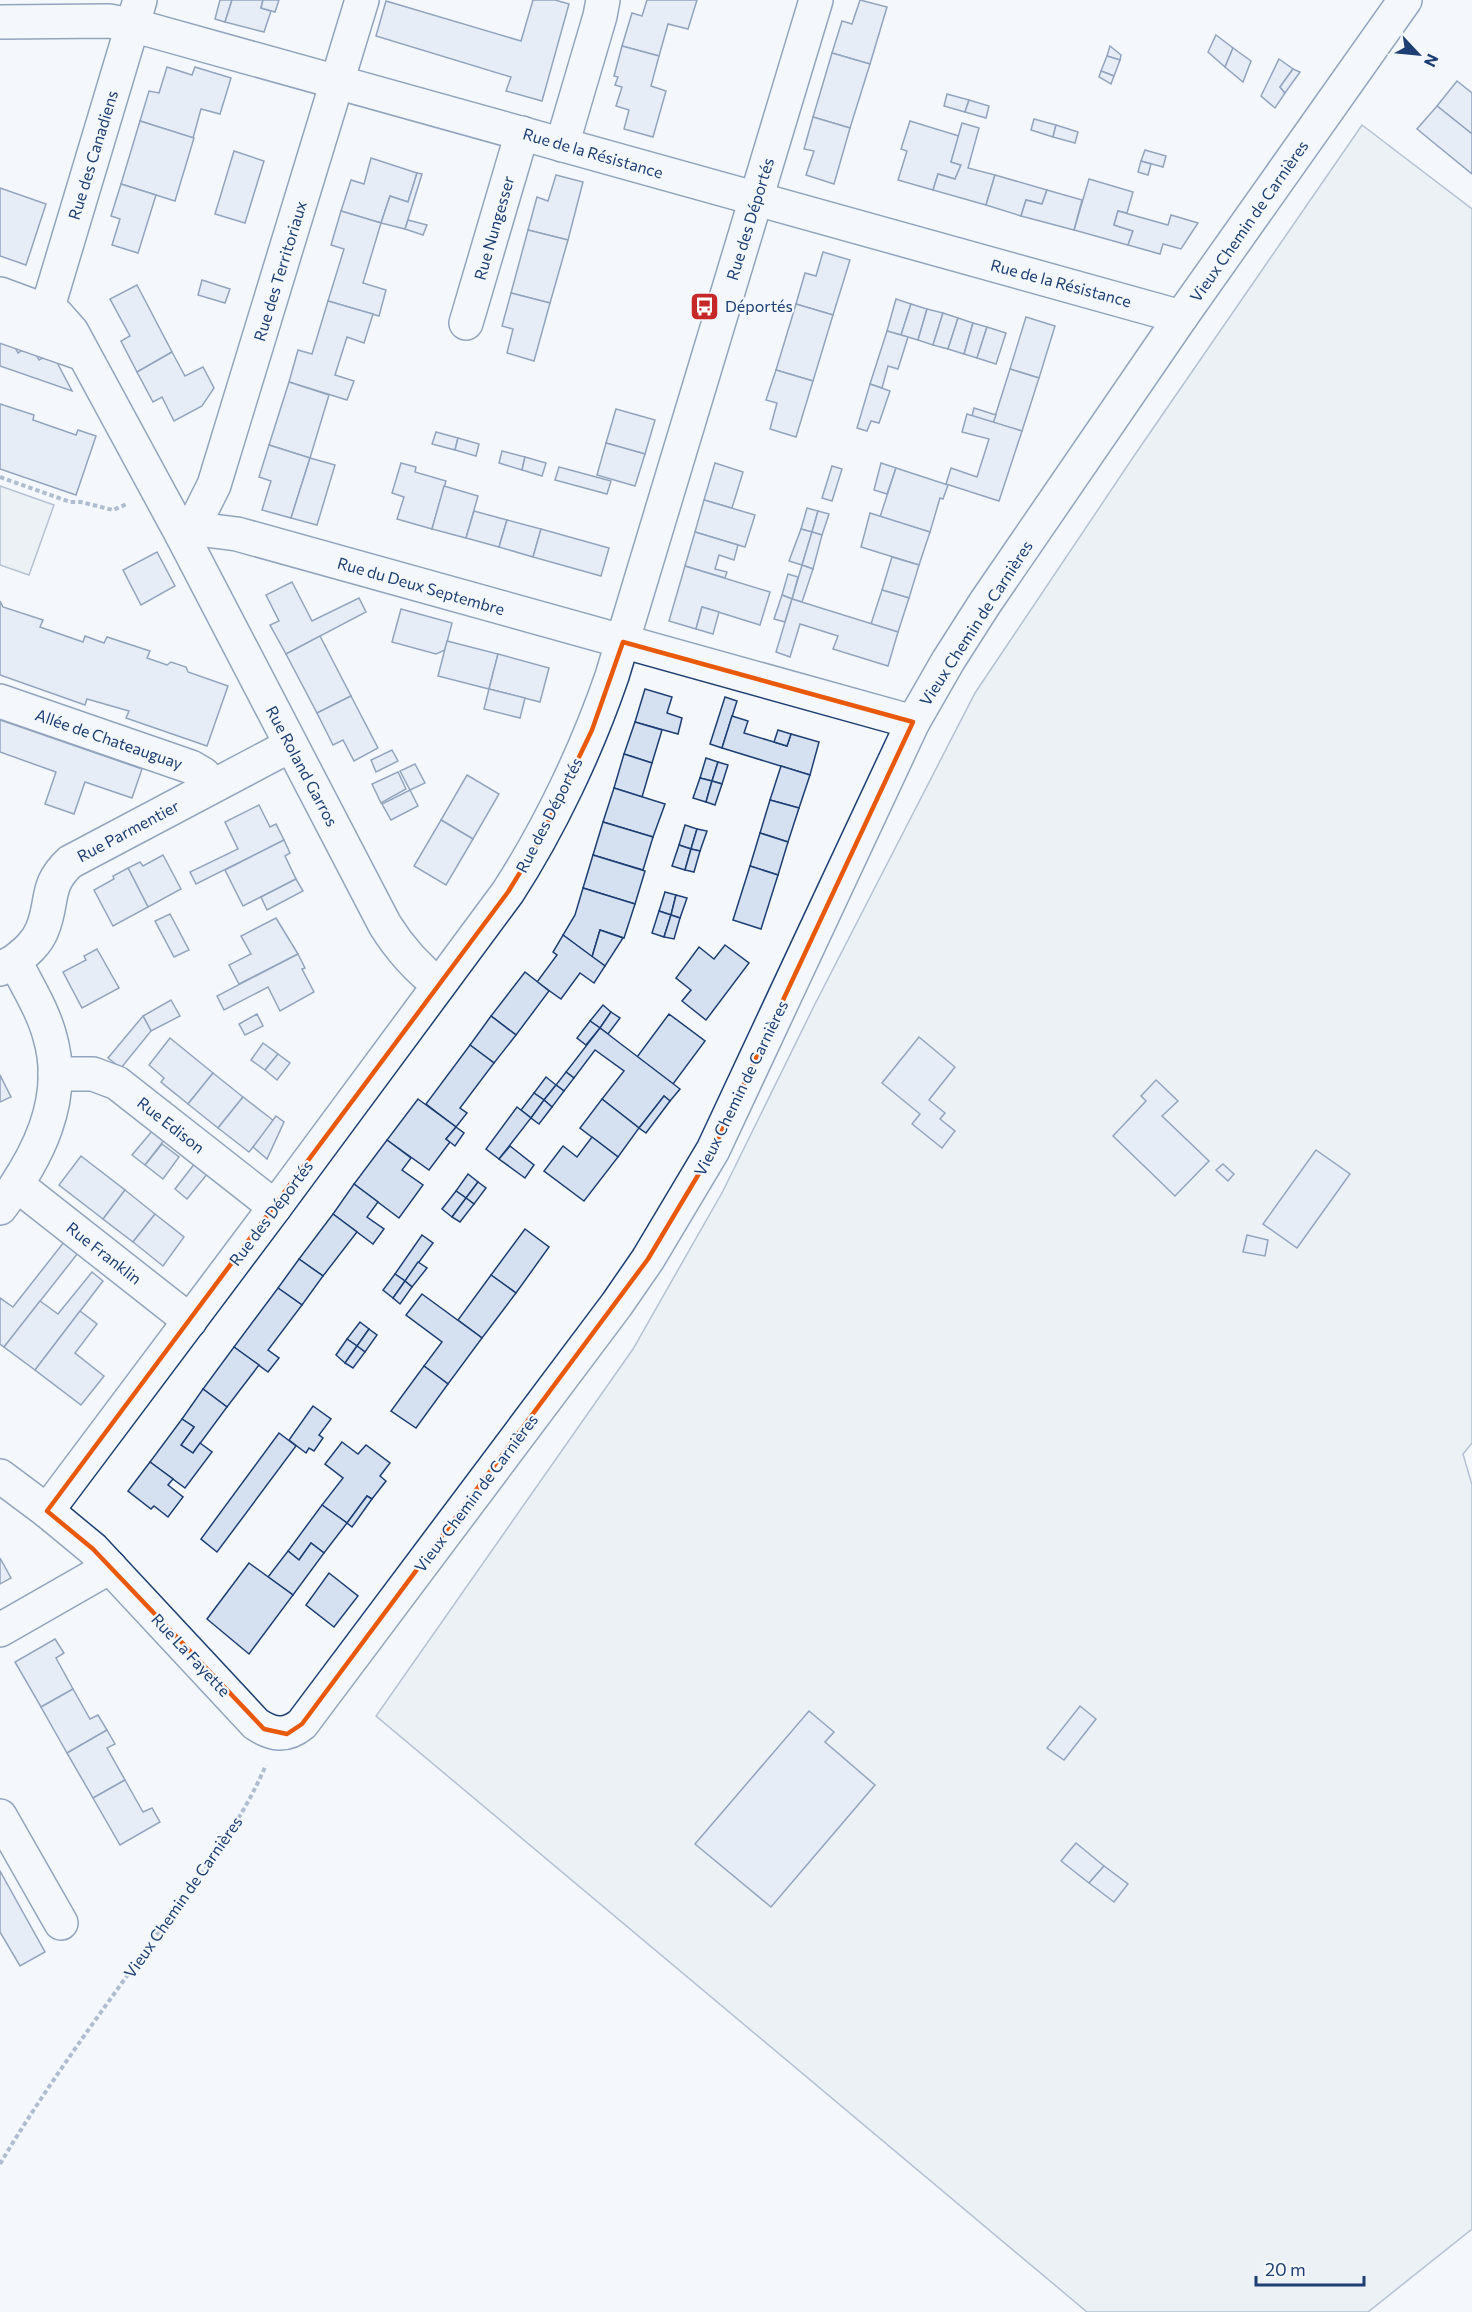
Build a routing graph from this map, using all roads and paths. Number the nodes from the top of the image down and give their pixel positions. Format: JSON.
{"nodes":[{"id":1,"x":362,"y":0,"type":"edge"},
{"id":2,"x":603,"y":0,"type":"edge"},
{"id":3,"x":816,"y":0,"type":"edge"},
{"id":4,"x":1405,"y":0,"type":"edge"},
{"id":5,"x":136,"y":13,"type":"edge"},
{"id":6,"x":0,"y":22,"type":"edge"},
{"id":7,"x":338,"y":82,"type":"junction"},
{"id":8,"x":522,"y":133,"type":"junction"},
{"id":9,"x":562,"y":144,"type":"junction"},
{"id":10,"x":756,"y":200,"type":"junction"},
{"id":11,"x":0,"y":294,"type":"edge"},
{"id":12,"x":46,"y":310,"type":"junction"},
{"id":13,"x":1181,"y":316,"type":"junction"},
{"id":14,"x":466,"y":323,"type":"dead end"},
{"id":15,"x":0,"y":325,"type":"edge"},
{"id":16,"x":83,"y":354,"type":"junction"},
{"id":17,"x":0,"y":477,"type":"edge"},
{"id":18,"x":150,"y":477,"type":"junction"},
{"id":19,"x":182,"y":534,"type":"junction"},
{"id":20,"x":623,"y":642,"type":"junction"},
{"id":21,"x":0,"y":701,"type":"edge"},
{"id":22,"x":913,"y":722,"type":"junction"},
{"id":23,"x":291,"y":745,"type":"junction"},
{"id":24,"x":214,"y":785,"type":"junction"},
{"id":25,"x":7,"y":965,"type":"edge"},
{"id":26,"x":439,"y":985,"type":"junction"},
{"id":27,"x":55,"y":1074,"type":"junction"},
{"id":28,"x":9,"y":1197,"type":"edge"},
{"id":29,"x":275,"y":1207,"type":"junction"},
{"id":30,"x":190,"y":1321,"type":"junction"},
{"id":31,"x":0,"y":1476,"type":"edge"},
{"id":32,"x":47,"y":1511,"type":"junction"},
{"id":33,"x":110,"y":1567,"type":"junction"},
{"id":34,"x":0,"y":1630,"type":"edge"},
{"id":35,"x":280,"y":1734,"type":"junction"},
{"id":36,"x":0,"y":1816,"type":"edge"},
{"id":37,"x":61,"y":1923,"type":"dead end"},
{"id":38,"x":0,"y":2164,"type":"edge"}],
"edges":[{"from":1,"to":7,"type":"street","name":"Rue des Territoriaux"},
{"from":2,"to":9,"type":"street"},
{"from":3,"to":10,"type":"street","name":"Rue des Déportés"},
{"from":4,"to":13,"type":"street","name":"Vieux Chemin de Carnières"},
{"from":5,"to":6,"type":"street","name":"Rue de la Résistance"},
{"from":5,"to":7,"type":"street","name":"Rue de la Résistance"},
{"from":5,"to":12,"type":"street","name":"Rue des Canadiens"},
{"from":7,"to":8,"type":"street","name":"Rue de la Résistance"},
{"from":7,"to":19,"type":"street","name":"Rue des Territoriaux"},
{"from":8,"to":9,"type":"street","name":"Rue de la Résistance"},
{"from":8,"to":14,"type":"street","name":"Rue Nungesser"},
{"from":9,"to":10,"type":"street","name":"Rue de la Résistance"},
{"from":10,"to":13,"type":"street","name":"Rue de la Résistance"},
{"from":10,"to":20,"type":"street","name":"Rue des Déportés"},
{"from":11,"to":12,"type":"street"},
{"from":12,"to":16,"type":"street"},
{"from":13,"to":22,"type":"street","name":"Vieux Chemin de Carnières"},
{"from":15,"to":16,"type":"street"},
{"from":16,"to":18,"type":"street"},
{"from":17,"to":18,"type":"path"},
{"from":18,"to":19,"type":"street"},
{"from":19,"to":20,"type":"street","name":"Rue du Deux Septembre"},
{"from":19,"to":23,"type":"street","name":"Rue Roland Garros"},
{"from":20,"to":22,"type":"street","name":"Rue du Deux Septembre"},
{"from":20,"to":26,"type":"street","name":"Rue des Déportés"},
{"from":21,"to":24,"type":"street","name":"Allée de Chateauguay"},
{"from":22,"to":35,"type":"street","name":"Vieux Chemin de Carnières"},
{"from":23,"to":24,"type":"street","name":"Rue Parmentier"},
{"from":23,"to":26,"type":"street","name":"Rue Roland Garros"},
{"from":24,"to":25,"type":"street","name":"Rue Parmentier"},
{"from":25,"to":27,"type":"street"},
{"from":26,"to":29,"type":"street","name":"Rue des Déportés"},
{"from":27,"to":28,"type":"street"},
{"from":27,"to":29,"type":"street","name":"Rue Edison"},
{"from":28,"to":30,"type":"street","name":"Rue Franklin"},
{"from":29,"to":30,"type":"street","name":"Rue des Déportés"},
{"from":30,"to":32,"type":"street","name":"Rue des Déportés"},
{"from":31,"to":32,"type":"street","name":"Rue La Fayette"},
{"from":32,"to":33,"type":"street","name":"Rue La Fayette"},
{"from":33,"to":34,"type":"street"},
{"from":33,"to":35,"type":"street","name":"Rue La Fayette"},
{"from":35,"to":38,"type":"path","name":"Vieux Chemin de Carnières"},
{"from":36,"to":37,"type":"street"}]}
